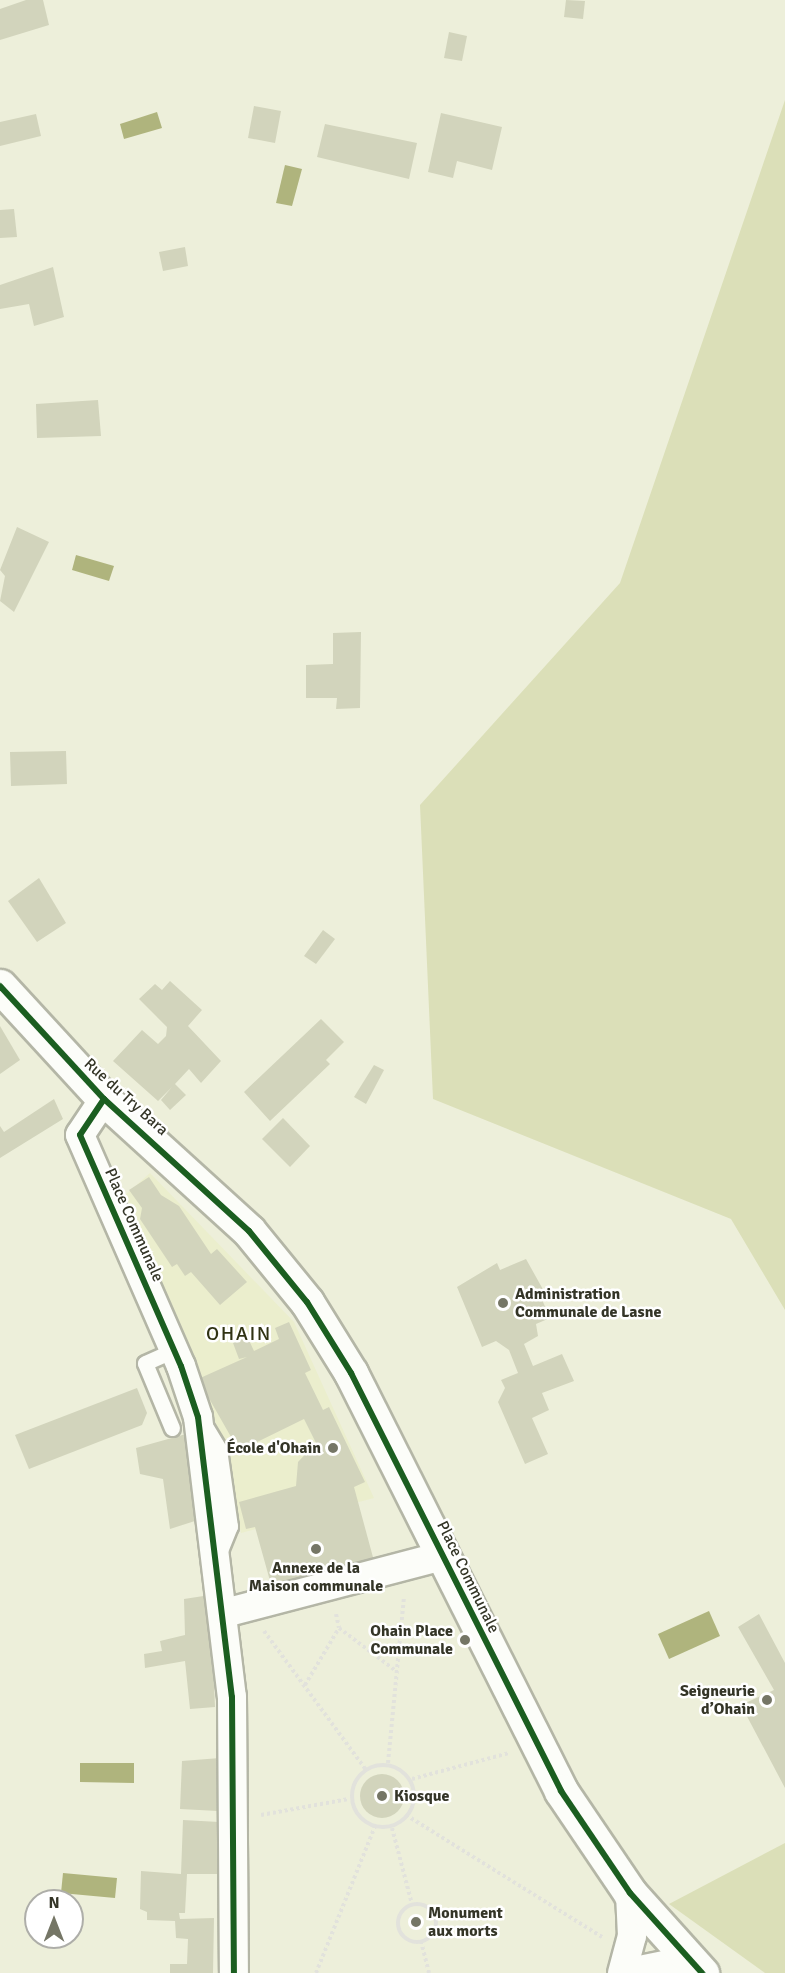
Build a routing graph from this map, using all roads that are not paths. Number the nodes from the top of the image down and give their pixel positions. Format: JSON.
{"nodes":[{"id":1,"x":0,"y":986,"type":"edge"},
{"id":2,"x":104,"y":1099,"type":"junction"},
{"id":3,"x":214,"y":1196,"type":"joint"},
{"id":4,"x":174,"y":1350,"type":"junction"},
{"id":5,"x":172,"y":1428,"type":"dead end"},
{"id":6,"x":443,"y":1556,"type":"junction"},
{"id":7,"x":236,"y":1610,"type":"junction"},
{"id":8,"x":630,"y":1893,"type":"junction"},
{"id":9,"x":700,"y":1971,"type":"edge"},
{"id":10,"x":234,"y":1973,"type":"edge"},
{"id":11,"x":624,"y":1973,"type":"edge"}],
"edges":[{"from":1,"to":2,"type":"main road","name":"Rue du Try Bara"},
{"from":2,"to":3,"type":"main road","name":"Rue du Try Bara"},
{"from":2,"to":4,"type":"street","name":"Place Communale"},
{"from":3,"to":6,"type":"main road","name":"Place Communale"},
{"from":4,"to":5,"type":"lane"},
{"from":4,"to":7,"type":"street","name":"Place Communale"},
{"from":6,"to":7,"type":"street"},
{"from":6,"to":8,"type":"main road","name":"Place Communale"},
{"from":7,"to":10,"type":"street","name":"Place Communale"},
{"from":8,"to":9,"type":"main road","name":"Place Communale"},
{"from":8,"to":11,"type":"street","name":"Place Communale"},
{"from":9,"to":11,"type":"street","name":"Place Communale"}]}
